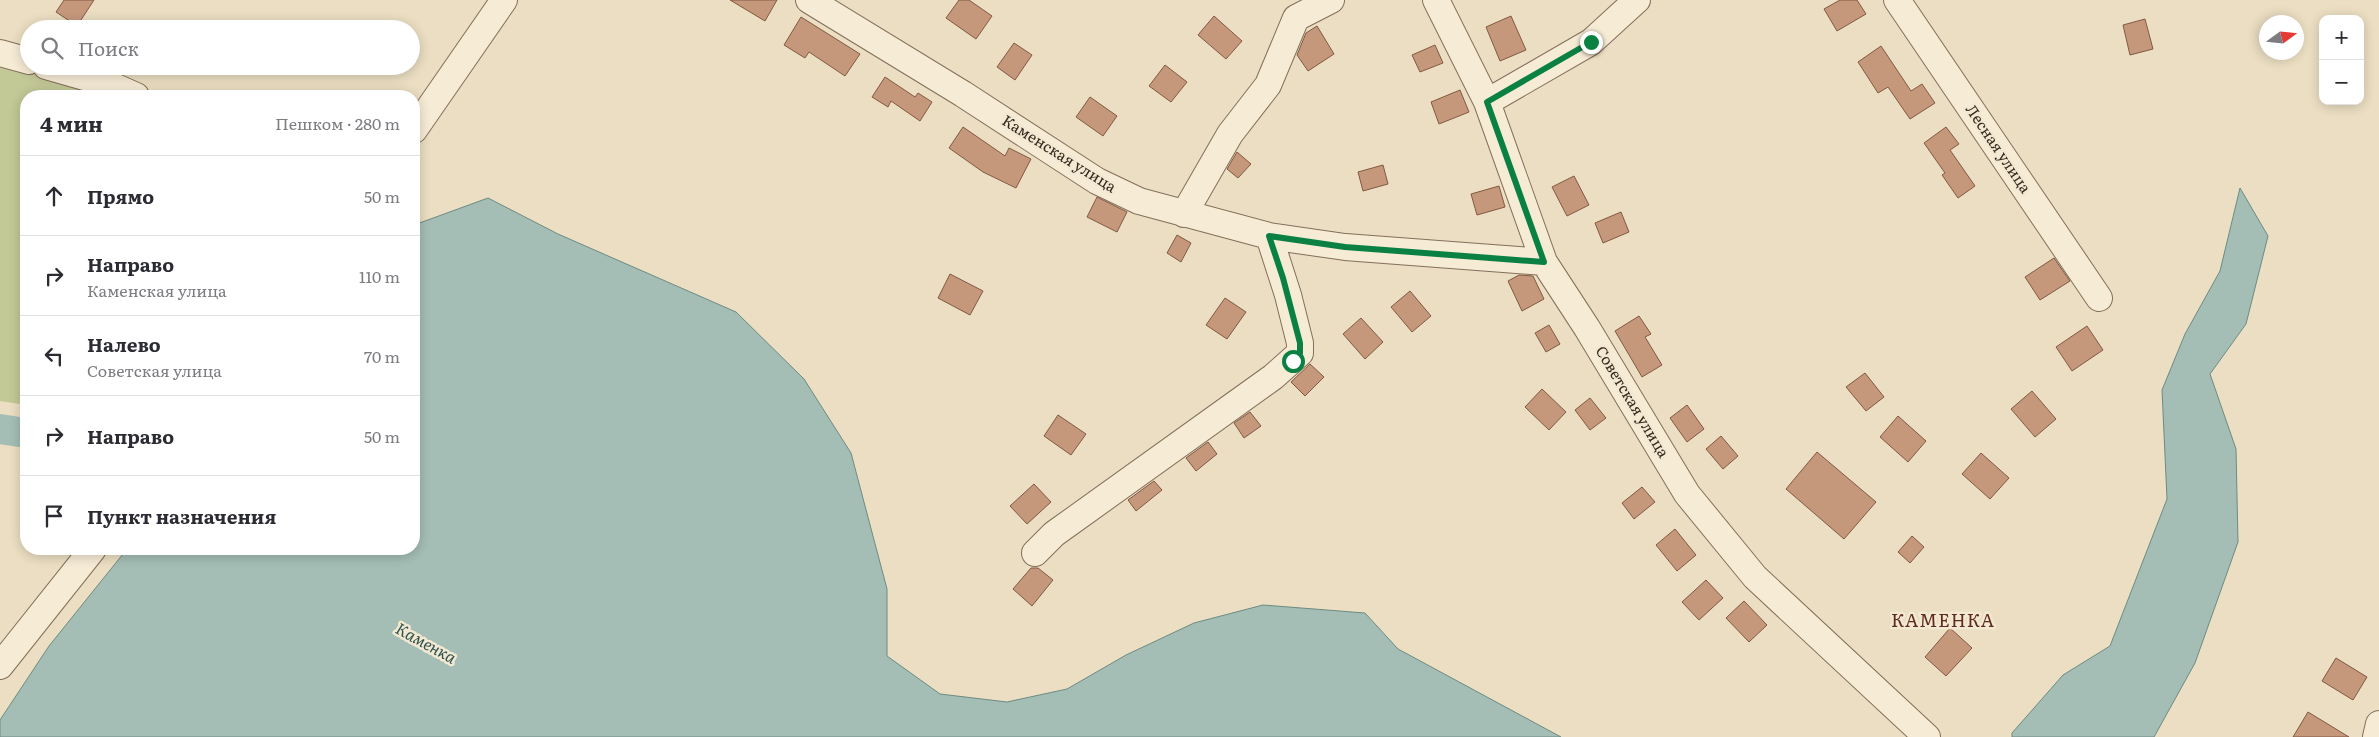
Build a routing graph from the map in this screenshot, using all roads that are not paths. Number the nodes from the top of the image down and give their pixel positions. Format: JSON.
{"nodes":[{"id":1,"x":504,"y":0,"type":"edge"},
{"id":2,"x":808,"y":0,"type":"edge"},
{"id":3,"x":1332,"y":0,"type":"edge"},
{"id":4,"x":1436,"y":0,"type":"edge"},
{"id":5,"x":1637,"y":0,"type":"edge"},
{"id":6,"x":1897,"y":0,"type":"edge"},
{"id":7,"x":0,"y":53,"type":"edge"},
{"id":8,"x":20,"y":59,"type":"edge"},
{"id":9,"x":78,"y":75,"type":"edge"},
{"id":10,"x":122,"y":90,"type":"edge"},
{"id":11,"x":1487,"y":102,"type":"junction"},
{"id":12,"x":420,"y":121,"type":"edge"},
{"id":13,"x":1184,"y":214,"type":"junction"},
{"id":14,"x":1269,"y":236,"type":"junction"},
{"id":15,"x":1544,"y":262,"type":"junction"},
{"id":16,"x":2099,"y":298,"type":"dead end"},
{"id":17,"x":1035,"y":553,"type":"dead end"},
{"id":18,"x":89,"y":555,"type":"edge"},
{"id":19,"x":0,"y":666,"type":"edge"},
{"id":20,"x":2379,"y":724,"type":"edge"},
{"id":21,"x":1927,"y":737,"type":"edge"},
{"id":22,"x":2376,"y":737,"type":"edge"}],
"edges":[{"from":1,"to":12,"type":"street"},
{"from":2,"to":13,"type":"street","name":"Каменская улица"},
{"from":3,"to":13,"type":"street"},
{"from":4,"to":11,"type":"street","name":"Советская улица"},
{"from":5,"to":11,"type":"street"},
{"from":6,"to":16,"type":"street","name":"Лесная улица"},
{"from":7,"to":8,"type":"street"},
{"from":9,"to":10,"type":"street"},
{"from":11,"to":15,"type":"street","name":"Советская улица"},
{"from":13,"to":14,"type":"street","name":"Каменская улица"},
{"from":14,"to":15,"type":"street","name":"Каменская улица"},
{"from":14,"to":17,"type":"street"},
{"from":15,"to":21,"type":"street","name":"Советская улица"},
{"from":18,"to":19,"type":"street"},
{"from":20,"to":22,"type":"street"}]}
